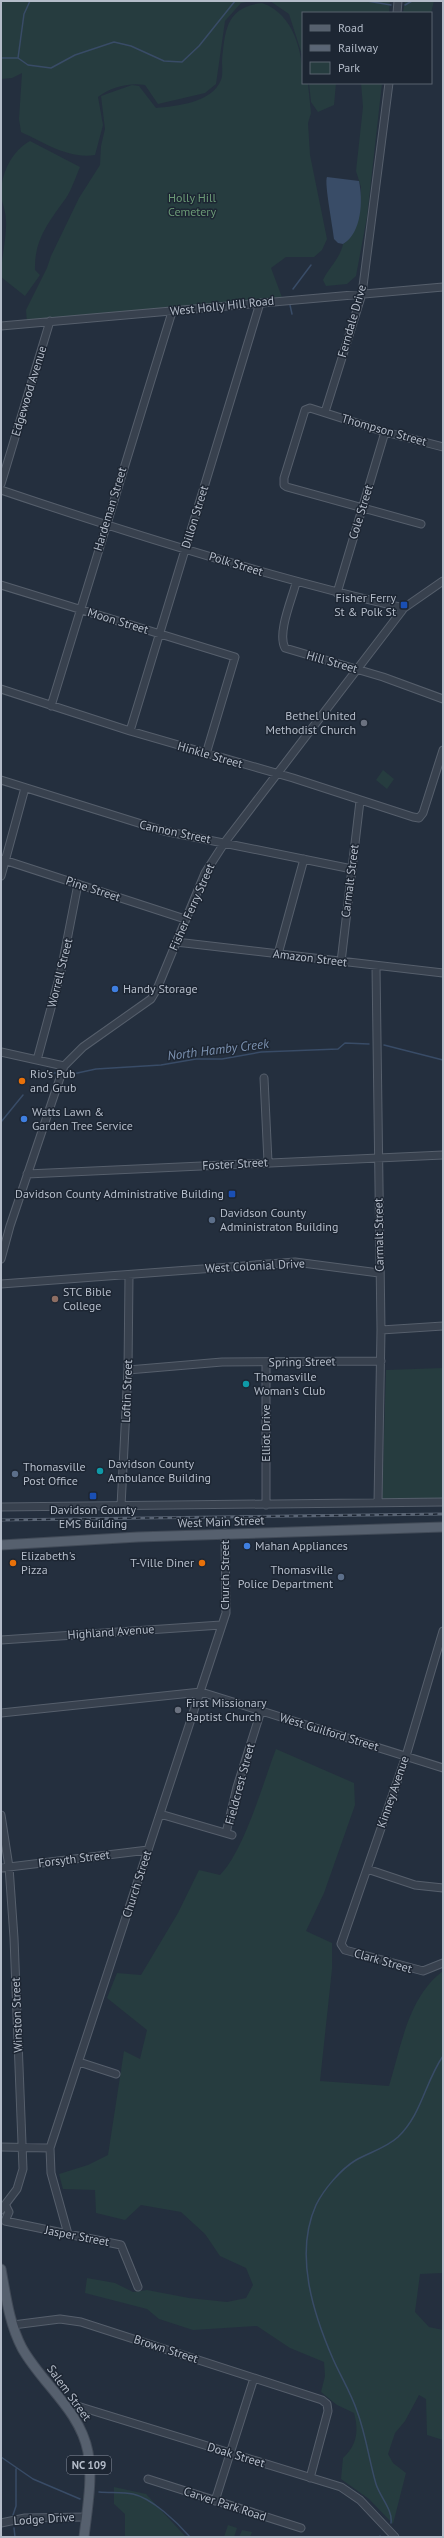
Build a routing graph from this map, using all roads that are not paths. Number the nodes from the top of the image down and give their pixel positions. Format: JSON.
{"nodes":[{"id":1,"x":398,"y":1,"type":"edge"},
{"id":2,"x":396,"y":12,"type":"edge"},
{"id":3,"x":389,"y":84,"type":"edge"},
{"id":4,"x":443,"y":287,"type":"edge"},
{"id":5,"x":362,"y":294,"type":"junction"},
{"id":6,"x":260,"y":303,"type":"junction"},
{"id":7,"x":172,"y":312,"type":"junction"},
{"id":8,"x":50,"y":321,"type":"junction"},
{"id":9,"x":1,"y":326,"type":"edge"},
{"id":10,"x":325,"y":412,"type":"junction"},
{"id":11,"x":385,"y":432,"type":"junction"},
{"id":12,"x":443,"y":447,"type":"edge"},
{"id":13,"x":1,"y":484,"type":"edge"},
{"id":14,"x":1,"y":490,"type":"edge"},
{"id":15,"x":362,"y":507,"type":"junction"},
{"id":16,"x":421,"y":524,"type":"dead end"},
{"id":17,"x":105,"y":525,"type":"junction"},
{"id":18,"x":185,"y":549,"type":"junction"},
{"id":19,"x":443,"y":582,"type":"edge"},
{"id":20,"x":296,"y":583,"type":"junction"},
{"id":21,"x":1,"y":585,"type":"edge"},
{"id":22,"x":337,"y":593,"type":"junction"},
{"id":23,"x":404,"y":608,"type":"junction"},
{"id":24,"x":80,"y":610,"type":"junction"},
{"id":25,"x":159,"y":634,"type":"junction"},
{"id":26,"x":358,"y":670,"type":"junction"},
{"id":27,"x":1,"y":689,"type":"edge"},
{"id":28,"x":443,"y":699,"type":"edge"},
{"id":29,"x":51,"y":706,"type":"junction"},
{"id":30,"x":130,"y":731,"type":"junction"},
{"id":31,"x":443,"y":750,"type":"edge"},
{"id":32,"x":206,"y":754,"type":"junction"},
{"id":33,"x":277,"y":775,"type":"junction"},
{"id":34,"x":1,"y":780,"type":"edge"},
{"id":35,"x":26,"y":788,"type":"junction"},
{"id":36,"x":360,"y":801,"type":"junction"},
{"id":37,"x":225,"y":842,"type":"junction"},
{"id":38,"x":304,"y":859,"type":"junction"},
{"id":39,"x":3,"y":860,"type":"edge"},
{"id":40,"x":352,"y":869,"type":"junction"},
{"id":41,"x":1,"y":876,"type":"edge"},
{"id":42,"x":78,"y":884,"type":"junction"},
{"id":43,"x":185,"y":919,"type":"junction"},
{"id":44,"x":176,"y":942,"type":"junction"},
{"id":45,"x":278,"y":954,"type":"junction"},
{"id":46,"x":341,"y":962,"type":"junction"},
{"id":47,"x":376,"y":966,"type":"junction"},
{"id":48,"x":443,"y":973,"type":"edge"},
{"id":49,"x":1,"y":1052,"type":"edge"},
{"id":50,"x":37,"y":1060,"type":"junction"},
{"id":51,"x":64,"y":1066,"type":"junction"},
{"id":52,"x":264,"y":1078,"type":"dead end"},
{"id":53,"x":443,"y":1155,"type":"edge"},
{"id":54,"x":378,"y":1157,"type":"junction"},
{"id":55,"x":268,"y":1162,"type":"junction"},
{"id":56,"x":27,"y":1174,"type":"junction"},
{"id":57,"x":1,"y":1259,"type":"edge"},
{"id":58,"x":379,"y":1273,"type":"junction"},
{"id":59,"x":129,"y":1276,"type":"junction"},
{"id":60,"x":1,"y":1284,"type":"edge"},
{"id":61,"x":443,"y":1326,"type":"edge"},
{"id":62,"x":381,"y":1330,"type":"junction"},
{"id":63,"x":381,"y":1361,"type":"junction"},
{"id":64,"x":266,"y":1362,"type":"junction"},
{"id":65,"x":128,"y":1370,"type":"junction"},
{"id":66,"x":443,"y":1502,"type":"edge"},
{"id":67,"x":378,"y":1503,"type":"junction"},
{"id":68,"x":266,"y":1505,"type":"junction"},
{"id":69,"x":121,"y":1506,"type":"junction"},
{"id":70,"x":1,"y":1507,"type":"edge"},
{"id":71,"x":443,"y":1527,"type":"edge"},
{"id":72,"x":225,"y":1533,"type":"junction"},
{"id":73,"x":1,"y":1545,"type":"edge"},
{"id":74,"x":222,"y":1625,"type":"junction"},
{"id":75,"x":443,"y":1631,"type":"edge"},
{"id":76,"x":1,"y":1640,"type":"edge"},
{"id":77,"x":441,"y":1642,"type":"edge"},
{"id":78,"x":201,"y":1692,"type":"junction"},
{"id":79,"x":261,"y":1711,"type":"junction"},
{"id":80,"x":1,"y":1713,"type":"edge"},
{"id":81,"x":406,"y":1756,"type":"junction"},
{"id":82,"x":443,"y":1768,"type":"edge"},
{"id":83,"x":160,"y":1814,"type":"junction"},
{"id":84,"x":1,"y":1815,"type":"edge"},
{"id":85,"x":2,"y":1829,"type":"edge"},
{"id":86,"x":148,"y":1850,"type":"junction"},
{"id":87,"x":9,"y":1867,"type":"junction"},
{"id":88,"x":1,"y":1868,"type":"edge"},
{"id":89,"x":367,"y":1869,"type":"junction"},
{"id":90,"x":443,"y":1888,"type":"edge"},
{"id":91,"x":345,"y":1950,"type":"joint"},
{"id":92,"x":443,"y":1963,"type":"edge"},
{"id":93,"x":79,"y":2062,"type":"junction"},
{"id":94,"x":116,"y":2074,"type":"dead end"},
{"id":95,"x":1,"y":2147,"type":"edge"},
{"id":96,"x":22,"y":2148,"type":"junction"},
{"id":97,"x":50,"y":2148,"type":"junction"},
{"id":98,"x":3,"y":2208,"type":"edge"},
{"id":99,"x":68,"y":2234,"type":"junction"},
{"id":100,"x":1,"y":2269,"type":"edge"},
{"id":101,"x":138,"y":2287,"type":"dead end"},
{"id":102,"x":13,"y":2325,"type":"junction"},
{"id":103,"x":254,"y":2378,"type":"junction"},
{"id":104,"x":61,"y":2401,"type":"junction"},
{"id":105,"x":229,"y":2453,"type":"junction"},
{"id":106,"x":148,"y":2478,"type":"dead end"},
{"id":107,"x":310,"y":2478,"type":"junction"},
{"id":108,"x":215,"y":2501,"type":"junction"},
{"id":109,"x":86,"y":2517,"type":"junction"},
{"id":110,"x":1,"y":2523,"type":"edge"},
{"id":111,"x":301,"y":2528,"type":"dead end"},
{"id":112,"x":84,"y":2537,"type":"edge"},
{"id":113,"x":395,"y":2537,"type":"edge"}],
"edges":[{"from":1,"to":2,"type":"street"},
{"from":3,"to":5,"type":"street","name":"Ferndale Drive"},
{"from":4,"to":5,"type":"street","name":"West Holly Hill Road"},
{"from":5,"to":6,"type":"street","name":"West Holly Hill Road"},
{"from":5,"to":10,"type":"street","name":"Ferndale Drive"},
{"from":6,"to":7,"type":"street","name":"West Holly Hill Road"},
{"from":6,"to":18,"type":"street","name":"Dillon Street"},
{"from":7,"to":8,"type":"street","name":"West Holly Hill Road"},
{"from":7,"to":17,"type":"street","name":"Hardeman Street"},
{"from":8,"to":9,"type":"street","name":"West Holly Hill Road"},
{"from":8,"to":13,"type":"street","name":"Edgewood Avenue"},
{"from":10,"to":11,"type":"street","name":"Thompson Street"},
{"from":10,"to":15,"type":"street"},
{"from":11,"to":12,"type":"street","name":"Thompson Street"},
{"from":11,"to":15,"type":"street","name":"Cole Street"},
{"from":14,"to":17,"type":"street","name":"Polk Street"},
{"from":15,"to":16,"type":"street"},
{"from":15,"to":22,"type":"street","name":"Cole Street"},
{"from":17,"to":18,"type":"street","name":"Polk Street"},
{"from":17,"to":24,"type":"street","name":"Hardeman Street"},
{"from":18,"to":20,"type":"street","name":"Polk Street"},
{"from":18,"to":25,"type":"street","name":"Dillon Street"},
{"from":19,"to":23,"type":"street","name":"Fisher Ferry Street"},
{"from":20,"to":22,"type":"street","name":"Polk Street"},
{"from":20,"to":26,"type":"street","name":"Hill Street"},
{"from":21,"to":24,"type":"street","name":"Moon Street"},
{"from":22,"to":23,"type":"street","name":"Polk Street"},
{"from":23,"to":26,"type":"street","name":"Fisher Ferry Street"},
{"from":24,"to":25,"type":"street","name":"Moon Street"},
{"from":24,"to":29,"type":"street","name":"Hardeman Street"},
{"from":25,"to":30,"type":"street","name":"Dillon Street"},
{"from":25,"to":32,"type":"street","name":"Moon Street"},
{"from":26,"to":28,"type":"street","name":"Hill Street"},
{"from":26,"to":33,"type":"street","name":"Fisher Ferry Street"},
{"from":27,"to":29,"type":"street","name":"Hinkle Street"},
{"from":29,"to":30,"type":"street","name":"Hinkle Street"},
{"from":30,"to":32,"type":"street","name":"Hinkle Street"},
{"from":31,"to":36,"type":"street","name":"Hinkle Street"},
{"from":32,"to":33,"type":"street","name":"Hinkle Street"},
{"from":33,"to":36,"type":"street","name":"Hinkle Street"},
{"from":33,"to":37,"type":"street","name":"Fisher Ferry Street"},
{"from":34,"to":35,"type":"street","name":"Cannon Street"},
{"from":35,"to":37,"type":"street","name":"Cannon Street"},
{"from":35,"to":39,"type":"street"},
{"from":36,"to":40,"type":"street","name":"Carmalt Street"},
{"from":37,"to":38,"type":"street","name":"Cannon Street"},
{"from":37,"to":43,"type":"street","name":"Fisher Ferry Street"},
{"from":38,"to":40,"type":"street","name":"Cannon Street"},
{"from":38,"to":45,"type":"street"},
{"from":39,"to":41,"type":"street"},
{"from":39,"to":42,"type":"street","name":"Pine Street"},
{"from":40,"to":46,"type":"street","name":"Carmalt Street"},
{"from":42,"to":43,"type":"street","name":"Pine Street"},
{"from":42,"to":50,"type":"street","name":"Worrell Street"},
{"from":43,"to":44,"type":"street","name":"Fisher Ferry Street"},
{"from":44,"to":45,"type":"street","name":"Amazon Street"},
{"from":44,"to":51,"type":"street","name":"Fisher Ferry Street"},
{"from":45,"to":46,"type":"street","name":"Amazon Street"},
{"from":46,"to":47,"type":"street","name":"Amazon Street"},
{"from":47,"to":48,"type":"street","name":"Amazon Street"},
{"from":47,"to":54,"type":"street","name":"Carmalt Street"},
{"from":49,"to":50,"type":"street"},
{"from":50,"to":51,"type":"street"},
{"from":51,"to":56,"type":"street","name":"Fisher Ferry Street"},
{"from":52,"to":55,"type":"street"},
{"from":53,"to":54,"type":"street","name":"Foster Street"},
{"from":54,"to":55,"type":"street","name":"Foster Street"},
{"from":54,"to":58,"type":"street","name":"Carmalt Street"},
{"from":55,"to":56,"type":"street","name":"Foster Street"},
{"from":56,"to":57,"type":"street","name":"Fisher Ferry Street"},
{"from":58,"to":59,"type":"street","name":"West Colonial Drive"},
{"from":58,"to":62,"type":"street","name":"Carmalt Street"},
{"from":59,"to":60,"type":"street","name":"West Colonial Drive"},
{"from":59,"to":65,"type":"street","name":"Loftin Street"},
{"from":61,"to":62,"type":"street"},
{"from":62,"to":63,"type":"street","name":"Carmalt Street"},
{"from":63,"to":64,"type":"street","name":"Spring Street"},
{"from":63,"to":67,"type":"street","name":"Carmalt Street"},
{"from":64,"to":65,"type":"street","name":"Spring Street"},
{"from":64,"to":68,"type":"street","name":"Elliot Drive"},
{"from":65,"to":69,"type":"street","name":"Loftin Street"},
{"from":66,"to":67,"type":"street","name":"West Main Street"},
{"from":67,"to":68,"type":"street","name":"West Main Street"},
{"from":68,"to":69,"type":"street","name":"West Main Street"},
{"from":69,"to":70,"type":"street","name":"West Main Street"},
{"from":71,"to":72,"type":"main road","name":"West Main Street"},
{"from":72,"to":73,"type":"main road","name":"West Main Street"},
{"from":72,"to":74,"type":"street","name":"Church Street"},
{"from":74,"to":76,"type":"street","name":"Highland Avenue"},
{"from":74,"to":78,"type":"street","name":"Church Street"},
{"from":75,"to":77,"type":"street","name":"Kinney Avenue"},
{"from":77,"to":81,"type":"street","name":"Kinney Avenue"},
{"from":78,"to":79,"type":"street","name":"West Guilford Street"},
{"from":78,"to":80,"type":"street","name":"West Guilford Street"},
{"from":78,"to":83,"type":"street","name":"Church Street"},
{"from":79,"to":81,"type":"street","name":"West Guilford Street"},
{"from":79,"to":83,"type":"street","name":"Fieldcrest Street"},
{"from":81,"to":82,"type":"street","name":"West Guilford Street"},
{"from":81,"to":89,"type":"street","name":"Kinney Avenue"},
{"from":83,"to":86,"type":"street","name":"Church Street"},
{"from":84,"to":85,"type":"street","name":"Winston Street"},
{"from":85,"to":87,"type":"street","name":"Winston Street"},
{"from":86,"to":87,"type":"street","name":"Forsyth Street"},
{"from":86,"to":93,"type":"street","name":"Church Street"},
{"from":87,"to":88,"type":"street","name":"Forsyth Street"},
{"from":87,"to":96,"type":"street","name":"Winston Street"},
{"from":89,"to":90,"type":"street"},
{"from":89,"to":91,"type":"street","name":"Kinney Avenue"},
{"from":91,"to":92,"type":"street","name":"Clark Street"},
{"from":93,"to":94,"type":"street"},
{"from":93,"to":97,"type":"street","name":"Church Street"},
{"from":95,"to":96,"type":"street"},
{"from":96,"to":97,"type":"street"},
{"from":96,"to":98,"type":"street","name":"Winston Street"},
{"from":97,"to":99,"type":"street","name":"Church Street"},
{"from":98,"to":99,"type":"street","name":"Jasper Street"},
{"from":99,"to":101,"type":"street","name":"Jasper Street"},
{"from":100,"to":102,"type":"main road","name":"Salem Street","number":"NC 109"},
{"from":102,"to":103,"type":"street","name":"Brown Street"},
{"from":102,"to":104,"type":"main road","name":"Salem Street","number":"NC 109"},
{"from":103,"to":105,"type":"street"},
{"from":103,"to":107,"type":"street","name":"Brown Street"},
{"from":104,"to":105,"type":"street","name":"Doak Street"},
{"from":104,"to":109,"type":"main road","name":"Salem Street","number":"NC 109"},
{"from":105,"to":107,"type":"street","name":"Doak Street"},
{"from":105,"to":108,"type":"street"},
{"from":106,"to":108,"type":"street","name":"Carver Park Road"},
{"from":107,"to":113,"type":"street","name":"Doak Street"},
{"from":108,"to":111,"type":"street","name":"Carver Park Road"},
{"from":109,"to":110,"type":"street","name":"Lodge Drive"},
{"from":109,"to":112,"type":"main road","name":"Salem Street","number":"NC 109"}]}
